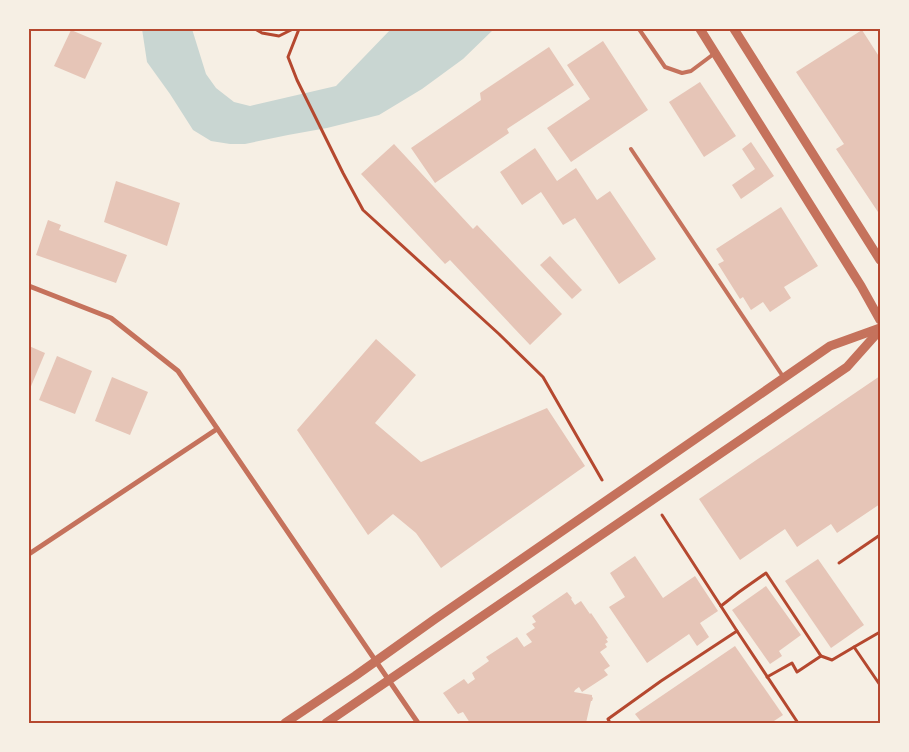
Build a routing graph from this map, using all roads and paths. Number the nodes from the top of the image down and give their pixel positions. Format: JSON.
{"nodes":[{"id":1,"x":255,"y":29,"type":"edge"},
{"id":2,"x":293,"y":29,"type":"edge"},
{"id":3,"x":299,"y":29,"type":"edge"},
{"id":4,"x":639,"y":29,"type":"edge"},
{"id":5,"x":700,"y":29,"type":"edge"},
{"id":6,"x":735,"y":30,"type":"edge"},
{"id":7,"x":716,"y":53,"type":"junction"},
{"id":8,"x":631,"y":149,"type":"dead end"},
{"id":9,"x":880,"y":260,"type":"edge"},
{"id":10,"x":29,"y":286,"type":"edge"},
{"id":11,"x":880,"y":320,"type":"edge"},
{"id":12,"x":880,"y":329,"type":"edge"},
{"id":13,"x":784,"y":378,"type":"junction"},
{"id":14,"x":217,"y":429,"type":"junction"},
{"id":15,"x":602,"y":480,"type":"dead end"},
{"id":16,"x":662,"y":515,"type":"dead end"},
{"id":17,"x":880,"y":535,"type":"edge"},
{"id":18,"x":29,"y":554,"type":"edge"},
{"id":19,"x":839,"y":563,"type":"dead end"},
{"id":20,"x":721,"y":606,"type":"junction"},
{"id":21,"x":738,"y":631,"type":"junction"},
{"id":22,"x":880,"y":632,"type":"edge"},
{"id":23,"x":854,"y":647,"type":"junction"},
{"id":24,"x":821,"y":656,"type":"junction"},
{"id":25,"x":375,"y":661,"type":"junction"},
{"id":26,"x":767,"y":677,"type":"junction"},
{"id":27,"x":389,"y":681,"type":"junction"},
{"id":28,"x":880,"y":685,"type":"edge"},
{"id":29,"x":284,"y":723,"type":"edge"},
{"id":30,"x":326,"y":723,"type":"edge"},
{"id":31,"x":418,"y":723,"type":"edge"},
{"id":32,"x":610,"y":723,"type":"edge"},
{"id":33,"x":798,"y":723,"type":"edge"}],
"edges":[{"from":1,"to":2,"type":"path"},
{"from":3,"to":15,"type":"path"},
{"from":4,"to":7,"type":"lane"},
{"from":5,"to":7,"type":"street"},
{"from":6,"to":9,"type":"street"},
{"from":7,"to":11,"type":"street"},
{"from":8,"to":13,"type":"lane"},
{"from":10,"to":14,"type":"street"},
{"from":12,"to":13,"type":"street"},
{"from":12,"to":27,"type":"street"},
{"from":13,"to":25,"type":"street"},
{"from":14,"to":18,"type":"street"},
{"from":14,"to":25,"type":"street"},
{"from":16,"to":20,"type":"path"},
{"from":17,"to":19,"type":"path"},
{"from":20,"to":21,"type":"path"},
{"from":20,"to":24,"type":"path"},
{"from":21,"to":26,"type":"path"},
{"from":21,"to":32,"type":"path"},
{"from":22,"to":23,"type":"path"},
{"from":23,"to":24,"type":"path"},
{"from":23,"to":28,"type":"path"},
{"from":24,"to":26,"type":"path"},
{"from":25,"to":27,"type":"street"},
{"from":25,"to":29,"type":"street"},
{"from":26,"to":33,"type":"path"},
{"from":27,"to":30,"type":"street"},
{"from":27,"to":31,"type":"street"}]}
